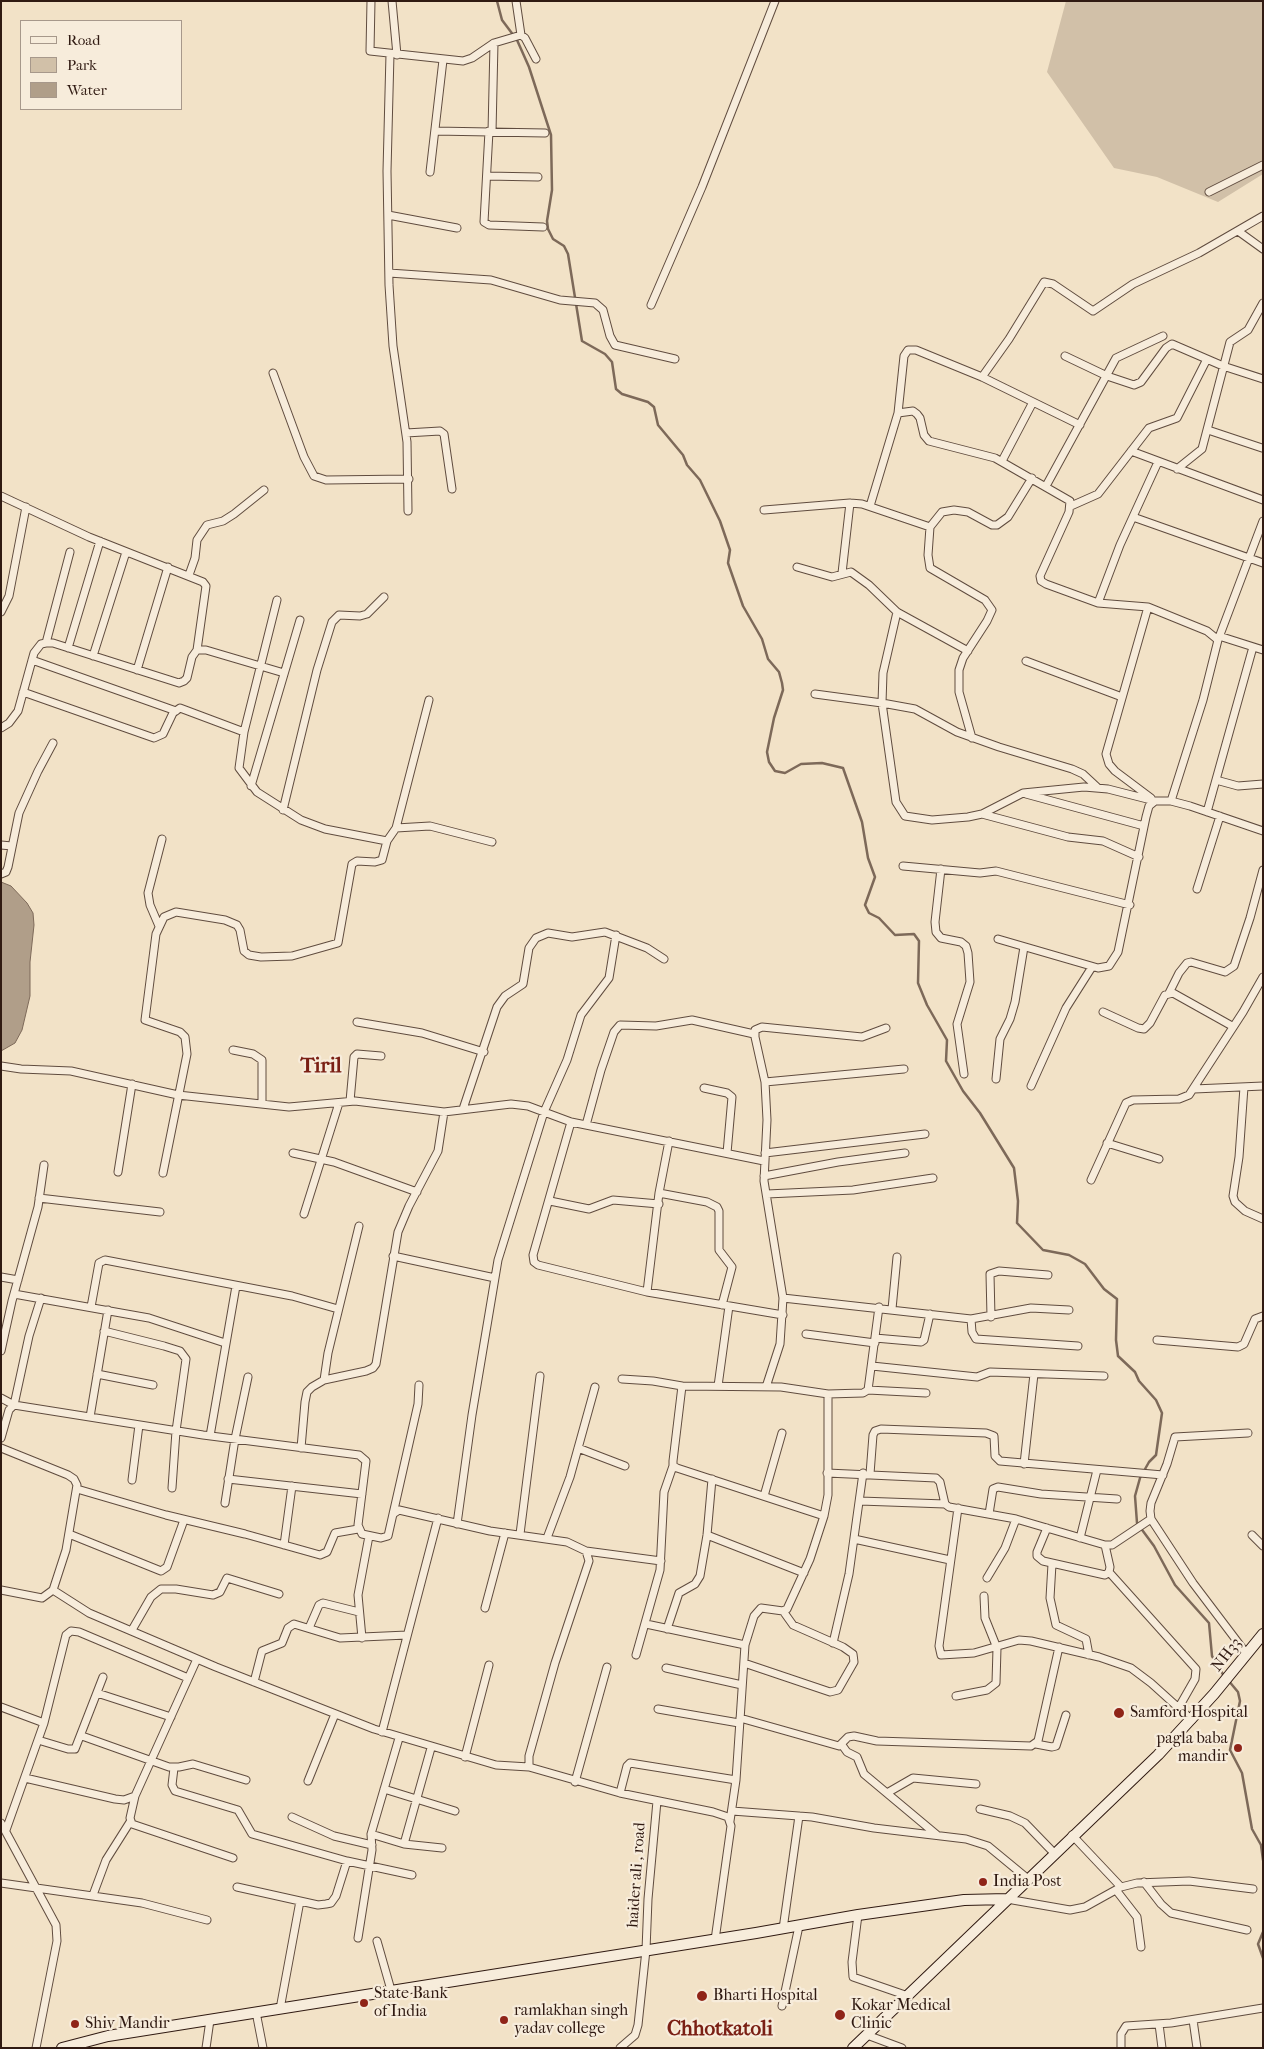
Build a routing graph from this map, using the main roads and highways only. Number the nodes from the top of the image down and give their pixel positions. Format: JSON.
{"nodes":[{"id":1,"x":1263,"y":1634,"type":"edge"},
{"id":2,"x":1007,"y":1899,"type":"junction"},
{"id":3,"x":62,"y":2048,"type":"edge"},
{"id":4,"x":853,"y":2048,"type":"edge"}],
"edges":[{"from":1,"to":2,"type":"main road","name":"NH33"},
{"from":2,"to":3,"type":"main road"},
{"from":2,"to":4,"type":"main road","name":"NH33"}]}
